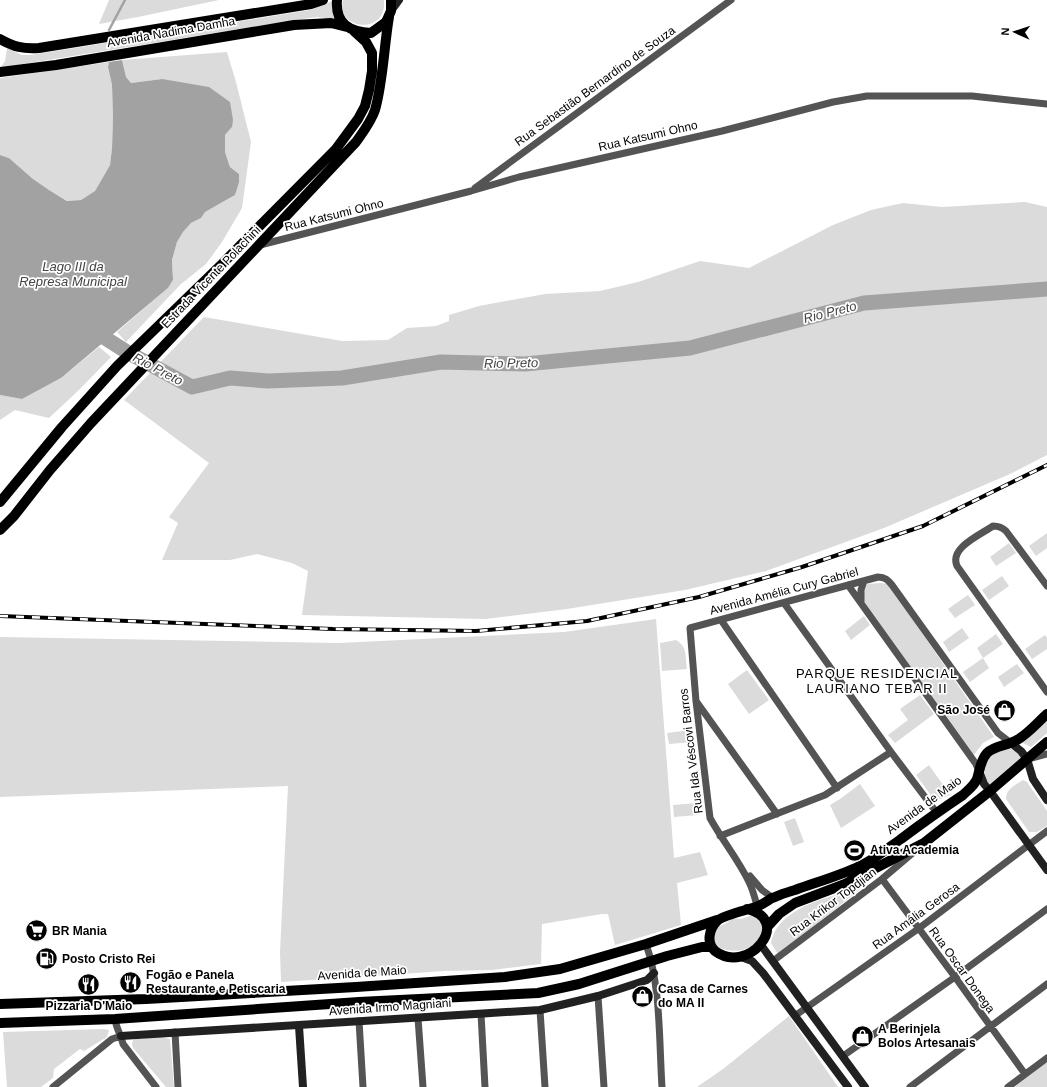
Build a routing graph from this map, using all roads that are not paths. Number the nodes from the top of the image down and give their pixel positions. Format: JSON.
{"nodes":[{"id":1,"x":323,"y":0,"type":"edge"},
{"id":2,"x":337,"y":0,"type":"edge"},
{"id":3,"x":391,"y":0,"type":"edge"},
{"id":4,"x":399,"y":0,"type":"edge"},
{"id":5,"x":731,"y":0,"type":"edge"},
{"id":6,"x":390,"y":14,"type":"junction"},
{"id":7,"x":350,"y":29,"type":"junction"},
{"id":8,"x":0,"y":39,"type":"edge"},
{"id":9,"x":0,"y":72,"type":"edge"},
{"id":10,"x":1047,"y":104,"type":"edge"},
{"id":11,"x":471,"y":191,"type":"junction"},
{"id":12,"x":260,"y":245,"type":"junction"},
{"id":13,"x":0,"y":502,"type":"edge"},
{"id":14,"x":0,"y":530,"type":"edge"},
{"id":15,"x":864,"y":581,"type":"junction"},
{"id":16,"x":848,"y":585,"type":"junction"},
{"id":17,"x":1047,"y":586,"type":"edge"},
{"id":18,"x":860,"y":602,"type":"junction"},
{"id":19,"x":784,"y":603,"type":"junction"},
{"id":20,"x":721,"y":620,"type":"junction"},
{"id":21,"x":690,"y":628,"type":"joint"},
{"id":22,"x":1047,"y":692,"type":"edge"},
{"id":23,"x":696,"y":701,"type":"junction"},
{"id":24,"x":1047,"y":714,"type":"edge"},
{"id":25,"x":1047,"y":742,"type":"edge"},
{"id":26,"x":1011,"y":743,"type":"junction"},
{"id":27,"x":891,"y":752,"type":"junction"},
{"id":28,"x":1047,"y":754,"type":"edge"},
{"id":29,"x":1027,"y":759,"type":"junction"},
{"id":30,"x":978,"y":771,"type":"junction"},
{"id":31,"x":837,"y":788,"type":"junction"},
{"id":32,"x":990,"y":792,"type":"junction"},
{"id":33,"x":1047,"y":800,"type":"edge"},
{"id":34,"x":937,"y":813,"type":"junction"},
{"id":35,"x":777,"y":814,"type":"junction"},
{"id":36,"x":1047,"y":831,"type":"edge"},
{"id":37,"x":720,"y":836,"type":"junction"},
{"id":38,"x":924,"y":843,"type":"junction"},
{"id":39,"x":1029,"y":845,"type":"junction"},
{"id":40,"x":739,"y":864,"type":"junction"},
{"id":41,"x":1047,"y":870,"type":"edge"},
{"id":42,"x":882,"y":879,"type":"junction"},
{"id":43,"x":773,"y":898,"type":"junction"},
{"id":44,"x":757,"y":906,"type":"junction"},
{"id":45,"x":747,"y":909,"type":"junction"},
{"id":46,"x":1047,"y":909,"type":"edge"},
{"id":47,"x":717,"y":920,"type":"junction"},
{"id":48,"x":768,"y":926,"type":"junction"},
{"id":49,"x":918,"y":929,"type":"junction"},
{"id":50,"x":646,"y":944,"type":"junction"},
{"id":51,"x":761,"y":945,"type":"junction"},
{"id":52,"x":711,"y":947,"type":"junction"},
{"id":53,"x":741,"y":957,"type":"junction"},
{"id":54,"x":773,"y":961,"type":"junction"},
{"id":55,"x":651,"y":962,"type":"junction"},
{"id":56,"x":654,"y":973,"type":"junction"},
{"id":57,"x":955,"y":977,"type":"junction"},
{"id":58,"x":1047,"y":984,"type":"edge"},
{"id":59,"x":356,"y":987,"type":"junction"},
{"id":60,"x":598,"y":996,"type":"junction"},
{"id":61,"x":113,"y":1001,"type":"junction"},
{"id":62,"x":359,"y":1002,"type":"junction"},
{"id":63,"x":4,"y":1004,"type":"edge"},
{"id":64,"x":807,"y":1008,"type":"junction"},
{"id":65,"x":540,"y":1010,"type":"junction"},
{"id":66,"x":481,"y":1014,"type":"junction"},
{"id":67,"x":796,"y":1016,"type":"junction"},
{"id":68,"x":115,"y":1018,"type":"junction"},
{"id":69,"x":418,"y":1018,"type":"junction"},
{"id":70,"x":359,"y":1021,"type":"junction"},
{"id":71,"x":5,"y":1022,"type":"edge"},
{"id":72,"x":299,"y":1026,"type":"junction"},
{"id":73,"x":990,"y":1027,"type":"junction"},
{"id":74,"x":175,"y":1032,"type":"junction"},
{"id":75,"x":121,"y":1036,"type":"junction"},
{"id":76,"x":843,"y":1056,"type":"junction"},
{"id":77,"x":1047,"y":1058,"type":"edge"},
{"id":78,"x":1025,"y":1074,"type":"junction"},
{"id":79,"x":53,"y":1087,"type":"edge"},
{"id":80,"x":156,"y":1087,"type":"edge"},
{"id":81,"x":178,"y":1087,"type":"edge"},
{"id":82,"x":303,"y":1087,"type":"edge"},
{"id":83,"x":363,"y":1087,"type":"edge"},
{"id":84,"x":423,"y":1087,"type":"edge"},
{"id":85,"x":486,"y":1087,"type":"edge"},
{"id":86,"x":545,"y":1087,"type":"edge"},
{"id":87,"x":604,"y":1087,"type":"edge"},
{"id":88,"x":662,"y":1087,"type":"edge"},
{"id":89,"x":848,"y":1087,"type":"edge"},
{"id":90,"x":865,"y":1087,"type":"edge"},
{"id":91,"x":910,"y":1087,"type":"edge"},
{"id":92,"x":1008,"y":1087,"type":"edge"}],
"edges":[{"from":1,"to":8,"type":"main road","name":"Avenida Nadima Damha"},
{"from":2,"to":7,"type":"main road","name":"Estrada Vicente Polachini"},
{"from":3,"to":6,"type":"main road","name":"Estrada Vicente Polachini"},
{"from":4,"to":6,"type":"street"},
{"from":5,"to":11,"type":"street","name":"Rua Sebastião Bernardino de Souza"},
{"from":6,"to":7,"type":"main road","name":"Avenida Nadima Damha"},
{"from":6,"to":12,"type":"main road","name":"Estrada Vicente Polachini"},
{"from":7,"to":9,"type":"main road","name":"Avenida Nadima Damha"},
{"from":7,"to":13,"type":"main road","name":"Estrada Vicente Polachini"},
{"from":10,"to":11,"type":"street","name":"Rua Katsumi Ohno"},
{"from":11,"to":12,"type":"street","name":"Rua Katsumi Ohno"},
{"from":12,"to":14,"type":"main road","name":"Estrada Vicente Polachini"},
{"from":15,"to":16,"type":"street","name":"Avenida Amélia Cury Gabriel"},
{"from":15,"to":18,"type":"street"},
{"from":15,"to":26,"type":"street","name":"Avenida Amélia Cury Gabriel"},
{"from":16,"to":18,"type":"street"},
{"from":16,"to":19,"type":"street","name":"Avenida Amélia Cury Gabriel"},
{"from":17,"to":22,"type":"street"},
{"from":18,"to":30,"type":"street"},
{"from":19,"to":20,"type":"street","name":"Avenida Amélia Cury Gabriel"},
{"from":19,"to":27,"type":"street"},
{"from":20,"to":21,"type":"street","name":"Avenida Amélia Cury Gabriel"},
{"from":20,"to":31,"type":"street"},
{"from":21,"to":23,"type":"street","name":"Rua Ida Véscovi Barros"},
{"from":23,"to":35,"type":"street"},
{"from":23,"to":37,"type":"street","name":"Rua Ida Véscovi Barros"},
{"from":24,"to":26,"type":"main road","name":"Avenida de Maio"},
{"from":25,"to":29,"type":"main road"},
{"from":26,"to":29,"type":"street"},
{"from":26,"to":30,"type":"main road","name":"Avenida de Maio"},
{"from":27,"to":31,"type":"street"},
{"from":27,"to":34,"type":"street"},
{"from":28,"to":29,"type":"street"},
{"from":29,"to":32,"type":"main road"},
{"from":29,"to":33,"type":"street"},
{"from":30,"to":32,"type":"street"},
{"from":30,"to":34,"type":"main road","name":"Avenida de Maio"},
{"from":31,"to":35,"type":"street"},
{"from":32,"to":38,"type":"main road"},
{"from":32,"to":39,"type":"street"},
{"from":34,"to":43,"type":"main road","name":"Avenida de Maio"},
{"from":35,"to":37,"type":"street"},
{"from":36,"to":39,"type":"street","name":"Rua Amália Gerosa"},
{"from":37,"to":40,"type":"street","name":"Rua Ida Véscovi Barros"},
{"from":38,"to":42,"type":"street","name":"Rua Krikor Topdjian"},
{"from":38,"to":48,"type":"main road"},
{"from":39,"to":41,"type":"street"},
{"from":39,"to":49,"type":"street","name":"Rua Amália Gerosa"},
{"from":40,"to":43,"type":"street","name":"Rua Ida Véscovi Barros"},
{"from":40,"to":44,"type":"street","name":"Rua Ida Véscovi Barros"},
{"from":42,"to":49,"type":"street","name":"Rua Oscar Donega"},
{"from":42,"to":54,"type":"street","name":"Rua Krikor Topdjian"},
{"from":43,"to":44,"type":"main road","name":"Avenida de Maio"},
{"from":44,"to":45,"type":"main road","name":"Avenida de Maio"},
{"from":45,"to":47,"type":"main road"},
{"from":45,"to":48,"type":"main road"},
{"from":46,"to":57,"type":"street"},
{"from":47,"to":50,"type":"main road","name":"Avenida de Maio"},
{"from":47,"to":52,"type":"main road"},
{"from":48,"to":51,"type":"main road"},
{"from":49,"to":57,"type":"street","name":"Rua Oscar Donega"},
{"from":49,"to":64,"type":"street","name":"Rua Amália Gerosa"},
{"from":50,"to":55,"type":"street"},
{"from":50,"to":59,"type":"main road","name":"Avenida de Maio"},
{"from":51,"to":53,"type":"main road"},
{"from":51,"to":54,"type":"street"},
{"from":52,"to":53,"type":"main road"},
{"from":52,"to":55,"type":"main road"},
{"from":53,"to":67,"type":"street"},
{"from":54,"to":64,"type":"street"},
{"from":55,"to":56,"type":"street"},
{"from":55,"to":62,"type":"main road"},
{"from":56,"to":60,"type":"street","name":"Avenida Irmo Magniani"},
{"from":56,"to":88,"type":"street"},
{"from":57,"to":73,"type":"street","name":"Rua Oscar Donega"},
{"from":57,"to":76,"type":"street"},
{"from":58,"to":73,"type":"street"},
{"from":59,"to":61,"type":"main road","name":"Avenida de Maio"},
{"from":59,"to":62,"type":"main road"},
{"from":60,"to":65,"type":"street","name":"Avenida Irmo Magniani"},
{"from":60,"to":87,"type":"street"},
{"from":61,"to":63,"type":"main road","name":"Avenida de Maio"},
{"from":61,"to":68,"type":"main road"},
{"from":62,"to":68,"type":"main road"},
{"from":63,"to":71,"type":"main road"},
{"from":64,"to":67,"type":"street","name":"Rua Amália Gerosa"},
{"from":64,"to":76,"type":"street"},
{"from":65,"to":66,"type":"street","name":"Avenida Irmo Magniani"},
{"from":65,"to":86,"type":"street"},
{"from":66,"to":69,"type":"street","name":"Avenida Irmo Magniani"},
{"from":66,"to":85,"type":"street"},
{"from":67,"to":89,"type":"street"},
{"from":68,"to":71,"type":"main road"},
{"from":68,"to":75,"type":"street"},
{"from":69,"to":70,"type":"street","name":"Avenida Irmo Magniani"},
{"from":69,"to":84,"type":"street"},
{"from":70,"to":72,"type":"street","name":"Avenida Irmo Magniani"},
{"from":70,"to":83,"type":"street"},
{"from":72,"to":74,"type":"street","name":"Avenida Irmo Magniani"},
{"from":72,"to":82,"type":"street"},
{"from":73,"to":78,"type":"street","name":"Rua Oscar Donega"},
{"from":73,"to":91,"type":"street"},
{"from":74,"to":75,"type":"street","name":"Avenida Irmo Magniani"},
{"from":74,"to":81,"type":"street"},
{"from":75,"to":79,"type":"street"},
{"from":75,"to":80,"type":"street"},
{"from":76,"to":90,"type":"street"},
{"from":77,"to":78,"type":"street"},
{"from":78,"to":92,"type":"street"}]}
